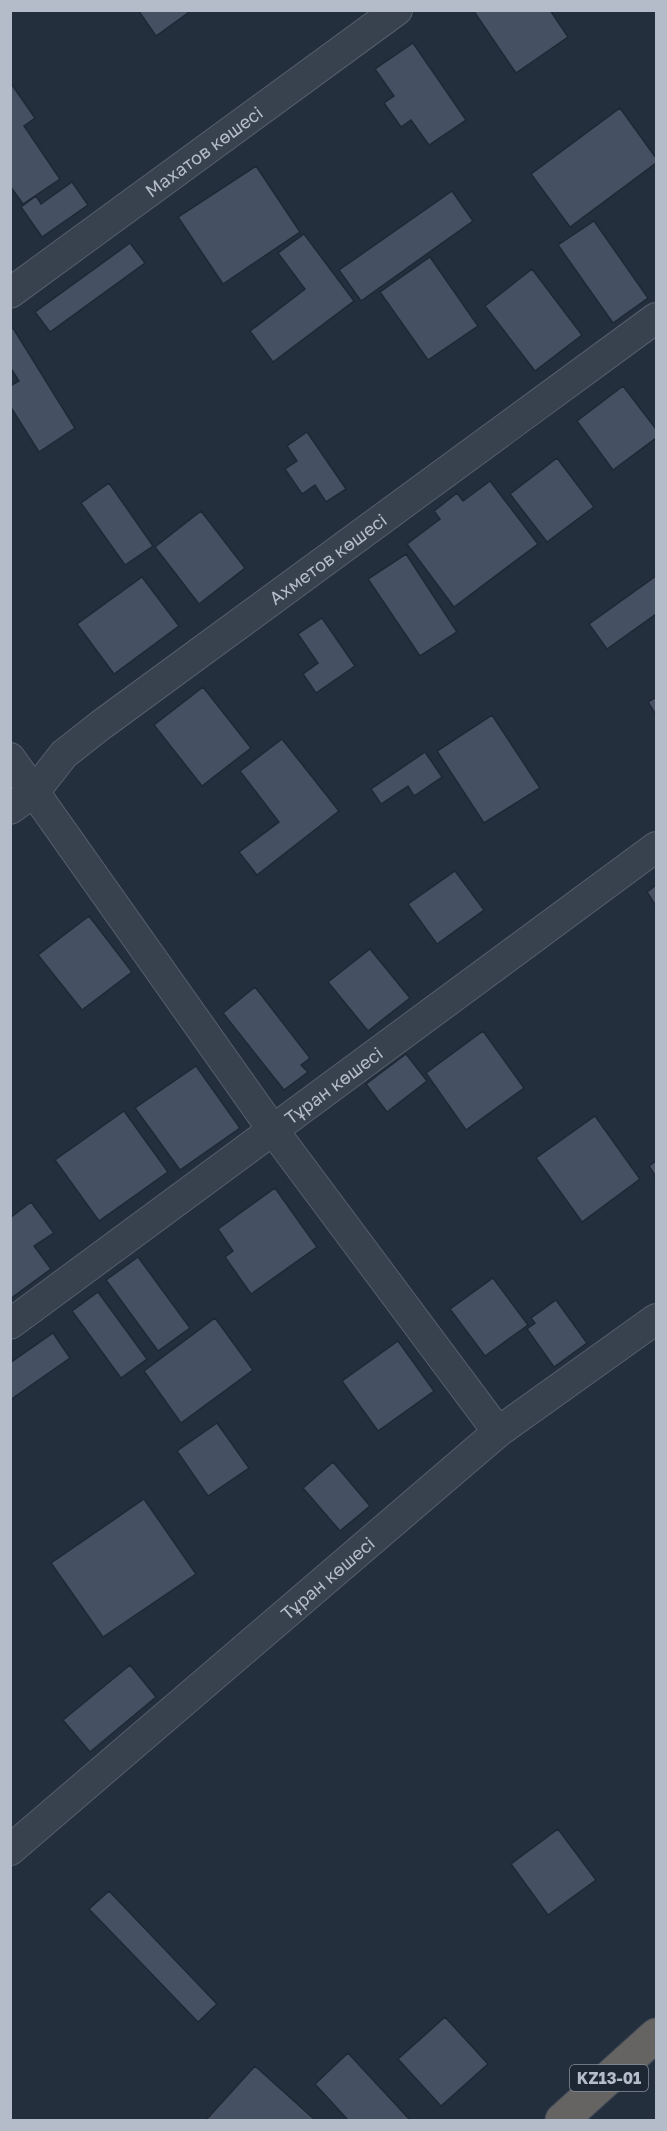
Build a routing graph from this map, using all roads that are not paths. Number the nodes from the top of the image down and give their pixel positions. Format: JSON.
{"nodes":[{"id":1,"x":397,"y":10,"type":"edge"},
{"id":2,"x":10,"y":292,"type":"edge"},
{"id":3,"x":657,"y":318,"type":"edge"},
{"id":4,"x":10,"y":758,"type":"edge"},
{"id":5,"x":35,"y":791,"type":"junction"},
{"id":6,"x":10,"y":809,"type":"edge"},
{"id":7,"x":657,"y":847,"type":"edge"},
{"id":8,"x":273,"y":1130,"type":"junction"},
{"id":9,"x":657,"y":1319,"type":"edge"},
{"id":10,"x":10,"y":1324,"type":"edge"},
{"id":11,"x":498,"y":1432,"type":"junction"},
{"id":12,"x":10,"y":1850,"type":"edge"},
{"id":13,"x":657,"y":2035,"type":"edge"},
{"id":14,"x":562,"y":2121,"type":"edge"}],
"edges":[{"from":1,"to":2,"type":"street","name":"Махатов көшесі"},
{"from":3,"to":5,"type":"street","name":"Ахметов көшесі"},
{"from":4,"to":5,"type":"street"},
{"from":5,"to":6,"type":"street","name":"Ахметов көшесі"},
{"from":5,"to":8,"type":"street"},
{"from":7,"to":8,"type":"street","name":"Тұран көшесі"},
{"from":8,"to":10,"type":"street","name":"Тұран көшесі"},
{"from":8,"to":11,"type":"street"},
{"from":9,"to":11,"type":"street","name":"Тұран көшесі"},
{"from":11,"to":12,"type":"street","name":"Тұран көшесі"},
{"from":13,"to":14,"type":"highway","number":"KZ13-01"}]}
